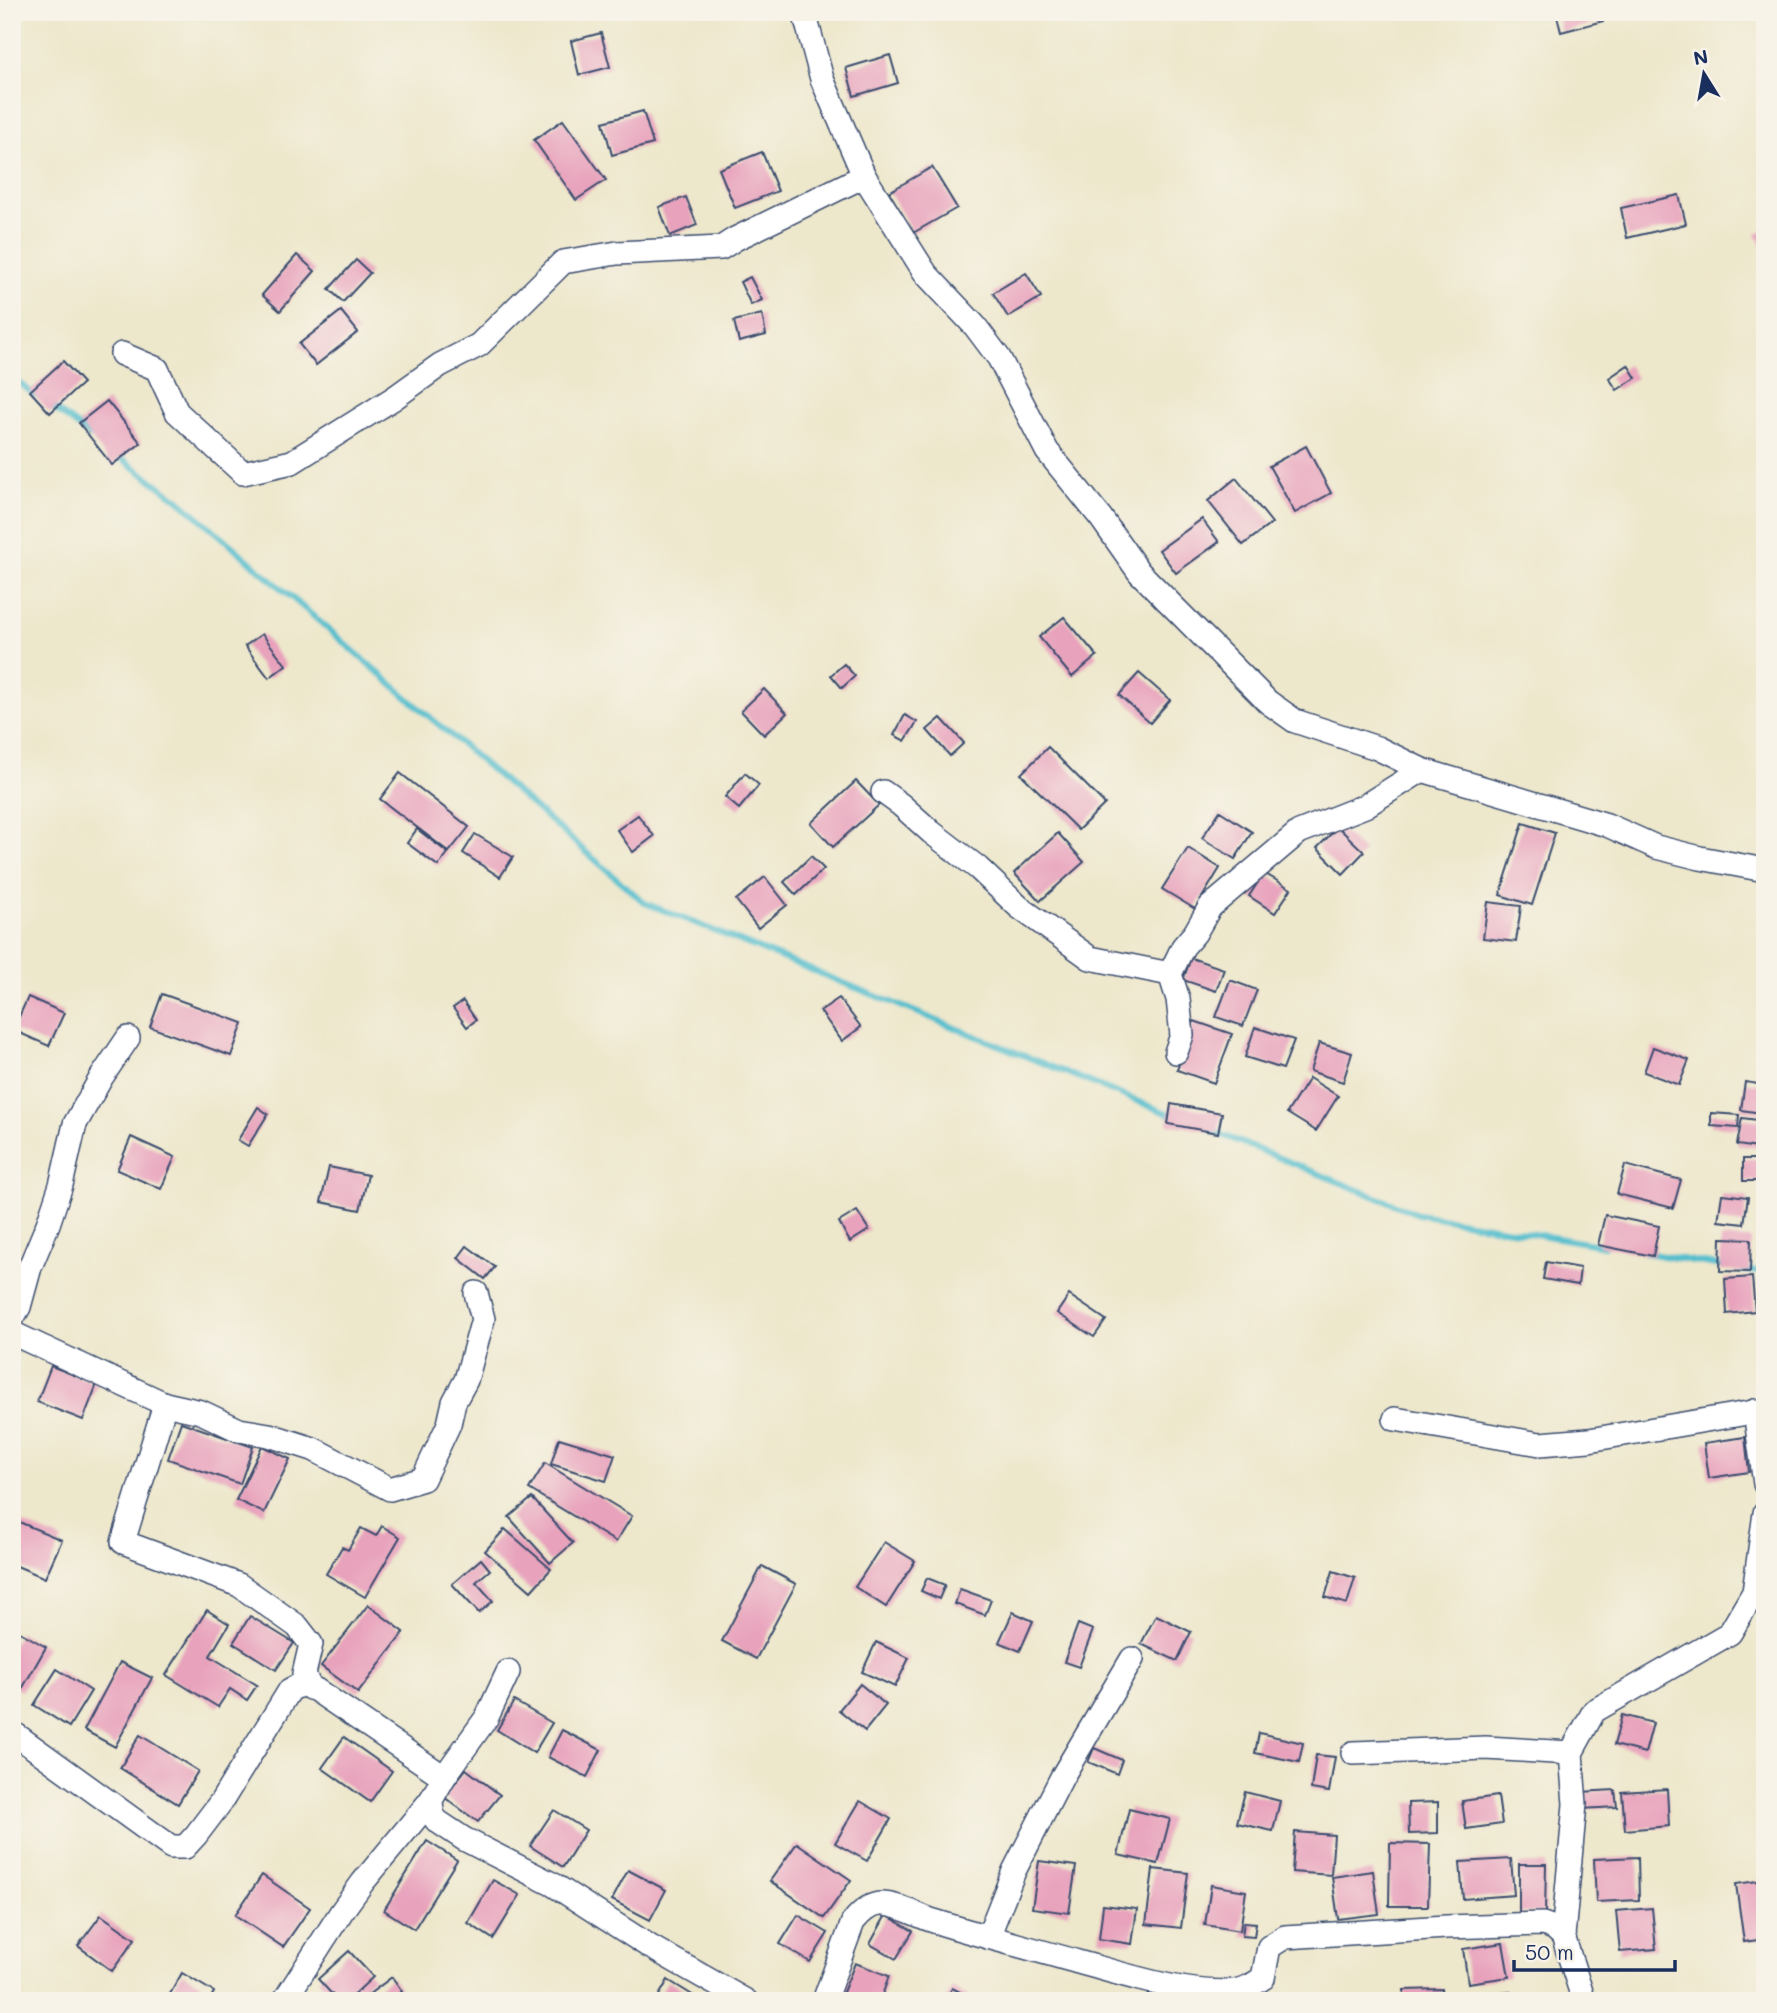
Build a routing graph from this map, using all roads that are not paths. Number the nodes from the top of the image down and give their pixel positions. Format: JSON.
{"nodes":[{"id":1,"x":804,"y":12,"type":"edge"},
{"id":2,"x":864,"y":176,"type":"junction"},
{"id":3,"x":122,"y":354,"type":"dead end"},
{"id":4,"x":1422,"y":770,"type":"junction"},
{"id":5,"x":883,"y":792,"type":"dead end"},
{"id":6,"x":1765,"y":870,"type":"edge"},
{"id":7,"x":1170,"y":975,"type":"junction"},
{"id":8,"x":128,"y":1038,"type":"dead end"},
{"id":9,"x":1176,"y":1052,"type":"dead end"},
{"id":10,"x":476,"y":1293,"type":"dead end"},
{"id":11,"x":12,"y":1319,"type":"edge"},
{"id":12,"x":12,"y":1333,"type":"edge"},
{"id":13,"x":165,"y":1404,"type":"junction"},
{"id":14,"x":1760,"y":1410,"type":"edge"},
{"id":15,"x":1395,"y":1419,"type":"dead end"},
{"id":16,"x":1765,"y":1484,"type":"edge"},
{"id":17,"x":1765,"y":1513,"type":"edge"},
{"id":18,"x":1132,"y":1659,"type":"dead end"},
{"id":19,"x":508,"y":1672,"type":"dead end"},
{"id":20,"x":310,"y":1688,"type":"junction"},
{"id":21,"x":12,"y":1732,"type":"edge"},
{"id":22,"x":1353,"y":1753,"type":"dead end"},
{"id":23,"x":1571,"y":1753,"type":"junction"},
{"id":24,"x":444,"y":1777,"type":"junction"},
{"id":25,"x":431,"y":1800,"type":"junction"},
{"id":26,"x":1563,"y":1936,"type":"junction"},
{"id":27,"x":988,"y":1937,"type":"junction"},
{"id":28,"x":1246,"y":1995,"type":"edge"},
{"id":29,"x":284,"y":2001,"type":"edge"},
{"id":30,"x":746,"y":2001,"type":"edge"},
{"id":31,"x":824,"y":2001,"type":"edge"},
{"id":32,"x":1584,"y":2001,"type":"edge"}],
"edges":[{"from":1,"to":2,"type":"street"},
{"from":2,"to":3,"type":"street"},
{"from":2,"to":4,"type":"street"},
{"from":4,"to":6,"type":"street"},
{"from":4,"to":7,"type":"street"},
{"from":5,"to":7,"type":"street"},
{"from":7,"to":9,"type":"street"},
{"from":8,"to":11,"type":"street"},
{"from":10,"to":13,"type":"street"},
{"from":12,"to":13,"type":"street"},
{"from":13,"to":20,"type":"street"},
{"from":14,"to":15,"type":"street"},
{"from":14,"to":16,"type":"street"},
{"from":17,"to":23,"type":"street"},
{"from":18,"to":27,"type":"street"},
{"from":19,"to":24,"type":"street"},
{"from":20,"to":21,"type":"street"},
{"from":20,"to":24,"type":"street"},
{"from":22,"to":23,"type":"street"},
{"from":23,"to":26,"type":"street"},
{"from":24,"to":25,"type":"street"},
{"from":25,"to":29,"type":"street"},
{"from":25,"to":30,"type":"street"},
{"from":26,"to":28,"type":"street"},
{"from":26,"to":32,"type":"street"},
{"from":27,"to":28,"type":"street"},
{"from":27,"to":31,"type":"street"}]}
